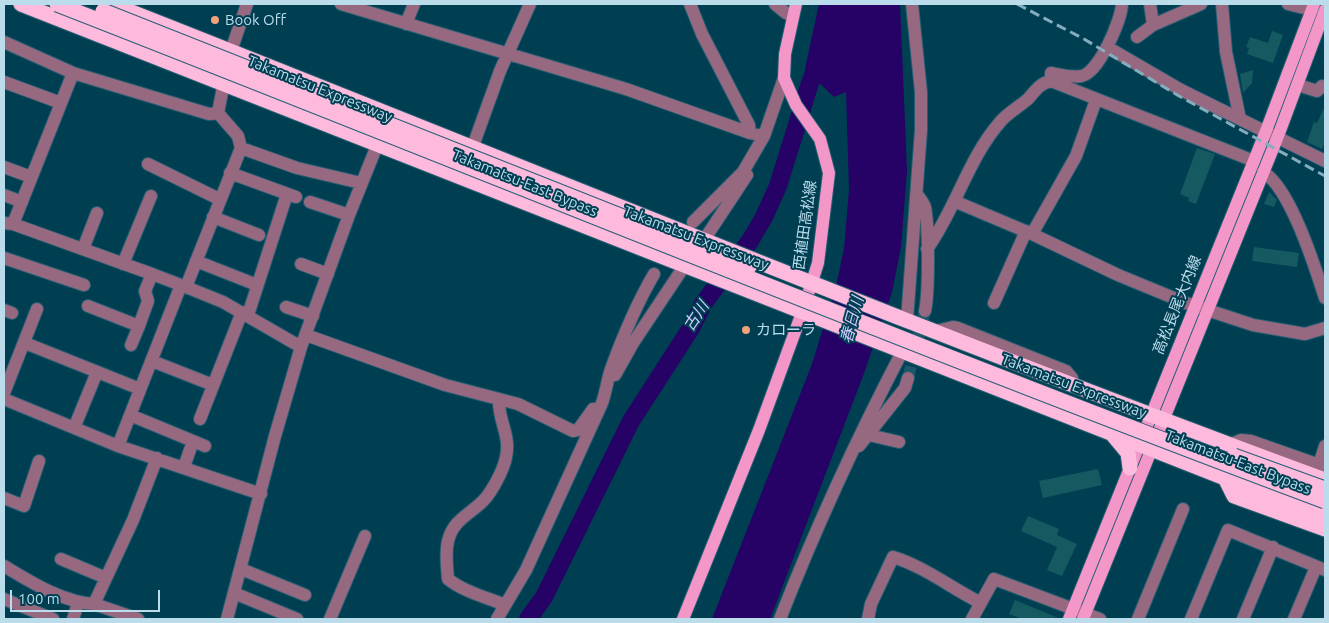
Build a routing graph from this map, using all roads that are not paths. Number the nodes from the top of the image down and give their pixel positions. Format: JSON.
{"nodes":[{"id":1,"x":21,"y":4,"type":"edge"},
{"id":2,"x":57,"y":4,"type":"edge"},
{"id":3,"x":85,"y":4,"type":"edge"},
{"id":4,"x":111,"y":4,"type":"edge"},
{"id":5,"x":247,"y":4,"type":"edge"},
{"id":6,"x":341,"y":4,"type":"edge"},
{"id":7,"x":414,"y":4,"type":"edge"},
{"id":8,"x":530,"y":4,"type":"edge"},
{"id":9,"x":690,"y":4,"type":"edge"},
{"id":10,"x":776,"y":4,"type":"edge"},
{"id":11,"x":912,"y":4,"type":"edge"},
{"id":12,"x":1122,"y":4,"type":"edge"},
{"id":13,"x":1150,"y":4,"type":"edge"},
{"id":14,"x":1201,"y":4,"type":"edge"},
{"id":15,"x":1222,"y":4,"type":"edge"},
{"id":16,"x":1288,"y":4,"type":"edge"},
{"id":17,"x":1317,"y":8,"type":"edge"},
{"id":18,"x":794,"y":10,"type":"edge"},
{"id":19,"x":406,"y":24,"type":"junction"},
{"id":20,"x":1153,"y":25,"type":"junction"},
{"id":21,"x":1137,"y":37,"type":"dead end"},
{"id":22,"x":4,"y":42,"type":"edge"},
{"id":23,"x":1107,"y":47,"type":"junction"},
{"id":24,"x":231,"y":51,"type":"junction"},
{"id":25,"x":509,"y":54,"type":"junction"},
{"id":26,"x":73,"y":73,"type":"junction"},
{"id":27,"x":1051,"y":81,"type":"junction"},
{"id":28,"x":4,"y":82,"type":"edge"},
{"id":29,"x":224,"y":82,"type":"junction"},
{"id":30,"x":785,"y":84,"type":"junction"},
{"id":31,"x":1298,"y":85,"type":"junction"},
{"id":32,"x":1325,"y":88,"type":"edge"},
{"id":33,"x":1096,"y":100,"type":"junction"},
{"id":34,"x":61,"y":103,"type":"junction"},
{"id":35,"x":218,"y":114,"type":"junction"},
{"id":36,"x":1240,"y":119,"type":"junction"},
{"id":37,"x":1266,"y":131,"type":"junction"},
{"id":38,"x":750,"y":133,"type":"junction"},
{"id":39,"x":764,"y":136,"type":"junction"},
{"id":40,"x":1278,"y":136,"type":"junction"},
{"id":41,"x":378,"y":143,"type":"junction"},
{"id":42,"x":473,"y":146,"type":"junction"},
{"id":43,"x":241,"y":148,"type":"junction"},
{"id":44,"x":758,"y":149,"type":"junction"},
{"id":45,"x":1254,"y":161,"type":"junction"},
{"id":46,"x":1325,"y":161,"type":"edge"},
{"id":47,"x":148,"y":164,"type":"dead end"},
{"id":48,"x":4,"y":167,"type":"edge"},
{"id":49,"x":1263,"y":172,"type":"junction"},
{"id":50,"x":230,"y":173,"type":"junction"},
{"id":51,"x":31,"y":177,"type":"junction"},
{"id":52,"x":361,"y":183,"type":"junction"},
{"id":53,"x":4,"y":195,"type":"edge"},
{"id":54,"x":918,"y":195,"type":"junction"},
{"id":55,"x":151,"y":196,"type":"dead end"},
{"id":56,"x":219,"y":199,"type":"junction"},
{"id":57,"x":22,"y":202,"type":"junction"},
{"id":58,"x":310,"y":202,"type":"dead end"},
{"id":59,"x":954,"y":202,"type":"junction"},
{"id":60,"x":97,"y":213,"type":"dead end"},
{"id":61,"x":349,"y":215,"type":"junction"},
{"id":62,"x":213,"y":217,"type":"junction"},
{"id":63,"x":693,"y":222,"type":"dead end"},
{"id":64,"x":8,"y":223,"type":"edge"},
{"id":65,"x":1029,"y":232,"type":"junction"},
{"id":66,"x":259,"y":234,"type":"dead end"},
{"id":67,"x":707,"y":241,"type":"junction"},
{"id":68,"x":83,"y":249,"type":"junction"},
{"id":69,"x":927,"y":249,"type":"junction"},
{"id":70,"x":4,"y":258,"type":"edge"},
{"id":71,"x":196,"y":261,"type":"junction"},
{"id":72,"x":123,"y":264,"type":"junction"},
{"id":73,"x":301,"y":264,"type":"dead end"},
{"id":74,"x":688,"y":267,"type":"junction"},
{"id":75,"x":152,"y":274,"type":"junction"},
{"id":76,"x":328,"y":274,"type":"junction"},
{"id":77,"x":654,"y":274,"type":"dead end"},
{"id":78,"x":84,"y":285,"type":"dead end"},
{"id":79,"x":257,"y":285,"type":"junction"},
{"id":80,"x":818,"y":285,"type":"junction"},
{"id":81,"x":183,"y":286,"type":"junction"},
{"id":82,"x":1325,"y":298,"type":"edge"},
{"id":83,"x":994,"y":303,"type":"dead end"},
{"id":84,"x":1194,"y":306,"type":"junction"},
{"id":85,"x":286,"y":307,"type":"dead end"},
{"id":86,"x":37,"y":309,"type":"dead end"},
{"id":87,"x":1208,"y":309,"type":"junction"},
{"id":88,"x":925,"y":311,"type":"tunnel mouth"},
{"id":89,"x":93,"y":312,"type":"dead end"},
{"id":90,"x":808,"y":312,"type":"junction"},
{"id":91,"x":245,"y":313,"type":"junction"},
{"id":92,"x":313,"y":316,"type":"junction"},
{"id":93,"x":904,"y":319,"type":"junction"},
{"id":94,"x":139,"y":326,"type":"junction"},
{"id":95,"x":1325,"y":328,"type":"edge"},
{"id":96,"x":306,"y":335,"type":"junction"},
{"id":97,"x":24,"y":342,"type":"junction"},
{"id":98,"x":131,"y":345,"type":"dead end"},
{"id":99,"x":302,"y":347,"type":"junction"},
{"id":100,"x":898,"y":348,"type":"junction"},
{"id":101,"x":152,"y":361,"type":"junction"},
{"id":102,"x":97,"y":372,"type":"junction"},
{"id":103,"x":908,"y":378,"type":"tunnel mouth"},
{"id":104,"x":213,"y":385,"type":"junction"},
{"id":105,"x":140,"y":389,"type":"junction"},
{"id":106,"x":4,"y":393,"type":"edge"},
{"id":107,"x":604,"y":397,"type":"junction"},
{"id":108,"x":4,"y":399,"type":"edge"},
{"id":109,"x":499,"y":400,"type":"junction"},
{"id":110,"x":130,"y":416,"type":"junction"},
{"id":111,"x":1157,"y":417,"type":"junction"},
{"id":112,"x":200,"y":419,"type":"dead end"},
{"id":113,"x":74,"y":428,"type":"junction"},
{"id":114,"x":1110,"y":432,"type":"junction"},
{"id":115,"x":868,"y":435,"type":"junction"},
{"id":116,"x":193,"y":441,"type":"junction"},
{"id":117,"x":899,"y":442,"type":"dead end"},
{"id":118,"x":1229,"y":445,"type":"junction"},
{"id":119,"x":118,"y":446,"type":"junction"},
{"id":120,"x":205,"y":446,"type":"dead end"},
{"id":121,"x":1146,"y":446,"type":"junction"},
{"id":122,"x":1325,"y":446,"type":"edge"},
{"id":123,"x":157,"y":458,"type":"junction"},
{"id":124,"x":850,"y":458,"type":"junction"},
{"id":125,"x":39,"y":461,"type":"dead end"},
{"id":126,"x":1322,"y":466,"type":"edge"},
{"id":127,"x":184,"y":467,"type":"junction"},
{"id":128,"x":1130,"y":468,"type":"junction"},
{"id":129,"x":1225,"y":478,"type":"junction"},
{"id":130,"x":1325,"y":480,"type":"edge"},
{"id":131,"x":1325,"y":489,"type":"edge"},
{"id":132,"x":261,"y":494,"type":"junction"},
{"id":133,"x":4,"y":498,"type":"edge"},
{"id":134,"x":1325,"y":501,"type":"edge"},
{"id":135,"x":1182,"y":509,"type":"dead end"},
{"id":136,"x":1325,"y":514,"type":"edge"},
{"id":137,"x":1325,"y":529,"type":"edge"},
{"id":138,"x":365,"y":536,"type":"dead end"},
{"id":139,"x":1272,"y":547,"type":"junction"},
{"id":140,"x":61,"y":559,"type":"dead end"},
{"id":141,"x":4,"y":566,"type":"edge"},
{"id":142,"x":1321,"y":568,"type":"edge"},
{"id":143,"x":241,"y":569,"type":"junction"},
{"id":144,"x":522,"y":577,"type":"junction"},
{"id":145,"x":106,"y":578,"type":"junction"},
{"id":146,"x":234,"y":593,"type":"junction"},
{"id":147,"x":305,"y":595,"type":"dead end"},
{"id":148,"x":4,"y":599,"type":"edge"},
{"id":149,"x":78,"y":603,"type":"junction"},
{"id":150,"x":500,"y":603,"type":"junction"},
{"id":151,"x":981,"y":603,"type":"junction"},
{"id":152,"x":94,"y":604,"type":"junction"},
{"id":153,"x":1078,"y":615,"type":"edge"},
{"id":154,"x":53,"y":619,"type":"edge"},
{"id":155,"x":72,"y":619,"type":"edge"},
{"id":156,"x":138,"y":619,"type":"edge"},
{"id":157,"x":228,"y":619,"type":"edge"},
{"id":158,"x":297,"y":619,"type":"edge"},
{"id":159,"x":330,"y":619,"type":"edge"},
{"id":160,"x":491,"y":619,"type":"edge"},
{"id":161,"x":498,"y":619,"type":"edge"},
{"id":162,"x":683,"y":619,"type":"edge"},
{"id":163,"x":780,"y":619,"type":"edge"},
{"id":164,"x":868,"y":619,"type":"edge"},
{"id":165,"x":972,"y":619,"type":"edge"},
{"id":166,"x":1100,"y":619,"type":"edge"},
{"id":167,"x":1138,"y":619,"type":"edge"},
{"id":168,"x":1191,"y":619,"type":"edge"},
{"id":169,"x":1243,"y":619,"type":"edge"},
{"id":170,"x":1294,"y":619,"type":"edge"}],
"edges":[{"from":1,"to":29,"type":"highway","name":"Takamatsu-East Bypass"},
{"from":2,"to":134,"type":"highway","name":"Takamatsu Expressway","bridge":true},
{"from":3,"to":131,"type":"highway","name":"Takamatsu Expressway","bridge":true},
{"from":4,"to":24,"type":"highway","name":"Takamatsu-East Bypass"},
{"from":5,"to":24,"type":"street"},
{"from":6,"to":19,"type":"street"},
{"from":7,"to":19,"type":"street"},
{"from":8,"to":25,"type":"street"},
{"from":9,"to":38,"type":"street"},
{"from":10,"to":18,"type":"street"},
{"from":11,"to":54,"type":"street"},
{"from":12,"to":23,"type":"street"},
{"from":13,"to":20,"type":"street"},
{"from":14,"to":20,"type":"street"},
{"from":15,"to":36,"type":"street"},
{"from":16,"to":17,"type":"street"},
{"from":17,"to":31,"type":"main road","name":"高松長尾大内線"},
{"from":17,"to":37,"type":"main road","name":"高松長尾大内線"},
{"from":18,"to":30,"type":"main road"},
{"from":19,"to":25,"type":"street"},
{"from":20,"to":21,"type":"street"},
{"from":22,"to":26,"type":"street"},
{"from":23,"to":27,"type":"street"},
{"from":23,"to":36,"type":"street"},
{"from":24,"to":42,"type":"highway","name":"Takamatsu-East Bypass"},
{"from":25,"to":38,"type":"street"},
{"from":25,"to":42,"type":"street"},
{"from":26,"to":34,"type":"street"},
{"from":26,"to":35,"type":"street"},
{"from":27,"to":33,"type":"street"},
{"from":27,"to":59,"type":"street"},
{"from":28,"to":34,"type":"street"},
{"from":29,"to":35,"type":"street"},
{"from":29,"to":41,"type":"highway","name":"Takamatsu-East Bypass"},
{"from":30,"to":39,"type":"street"},
{"from":30,"to":80,"type":"main road","name":"西植田高松線"},
{"from":31,"to":32,"type":"street"},
{"from":31,"to":40,"type":"main road","name":"高松長尾大内線"},
{"from":33,"to":45,"type":"street"},
{"from":33,"to":65,"type":"street"},
{"from":34,"to":51,"type":"street"},
{"from":35,"to":43,"type":"street"},
{"from":36,"to":37,"type":"street"},
{"from":37,"to":40,"type":"street"},
{"from":37,"to":45,"type":"main road","name":"高松長尾大内線"},
{"from":38,"to":39,"type":"street"},
{"from":39,"to":44,"type":"street"},
{"from":40,"to":46,"type":"street"},
{"from":40,"to":49,"type":"main road","name":"高松長尾大内線"},
{"from":41,"to":52,"type":"street"},
{"from":41,"to":74,"type":"highway","name":"Takamatsu-East Bypass"},
{"from":42,"to":67,"type":"highway","name":"Takamatsu-East Bypass"},
{"from":43,"to":50,"type":"street"},
{"from":43,"to":52,"type":"street"},
{"from":44,"to":63,"type":"street"},
{"from":44,"to":67,"type":"street"},
{"from":45,"to":84,"type":"main road","name":"高松長尾大内線"},
{"from":47,"to":56,"type":"street"},
{"from":48,"to":51,"type":"street"},
{"from":49,"to":82,"type":"street"},
{"from":49,"to":87,"type":"main road","name":"高松長尾大内線"},
{"from":50,"to":56,"type":"street"},
{"from":50,"to":79,"type":"street"},
{"from":51,"to":57,"type":"street"},
{"from":52,"to":61,"type":"street"},
{"from":53,"to":57,"type":"street"},
{"from":54,"to":69,"type":"street"},
{"from":54,"to":93,"type":"street"},
{"from":55,"to":72,"type":"street"},
{"from":56,"to":62,"type":"street"},
{"from":57,"to":64,"type":"street"},
{"from":58,"to":61,"type":"street"},
{"from":59,"to":65,"type":"street"},
{"from":59,"to":69,"type":"street"},
{"from":60,"to":68,"type":"street"},
{"from":61,"to":76,"type":"street"},
{"from":62,"to":66,"type":"street"},
{"from":62,"to":71,"type":"street"},
{"from":64,"to":68,"type":"street"},
{"from":65,"to":83,"type":"street"},
{"from":65,"to":84,"type":"street"},
{"from":67,"to":80,"type":"highway","name":"Takamatsu-East Bypass"},
{"from":68,"to":72,"type":"street"},
{"from":69,"to":88,"type":"street"},
{"from":70,"to":78,"type":"street"},
{"from":71,"to":79,"type":"street"},
{"from":71,"to":81,"type":"street"},
{"from":72,"to":75,"type":"street"},
{"from":73,"to":76,"type":"street"},
{"from":74,"to":90,"type":"highway","name":"Takamatsu-East Bypass"},
{"from":74,"to":107,"type":"street"},
{"from":75,"to":81,"type":"street"},
{"from":75,"to":94,"type":"street"},
{"from":76,"to":92,"type":"street"},
{"from":77,"to":107,"type":"street"},
{"from":79,"to":91,"type":"street"},
{"from":80,"to":90,"type":"main road","name":"西植田高松線"},
{"from":80,"to":93,"type":"highway","name":"Takamatsu-East Bypass"},
{"from":81,"to":91,"type":"street"},
{"from":81,"to":101,"type":"street"},
{"from":84,"to":87,"type":"street"},
{"from":84,"to":111,"type":"main road","name":"高松長尾大内線"},
{"from":85,"to":92,"type":"street"},
{"from":86,"to":97,"type":"street"},
{"from":87,"to":95,"type":"street"},
{"from":87,"to":111,"type":"main road","name":"高松長尾大内線"},
{"from":89,"to":94,"type":"street"},
{"from":90,"to":100,"type":"highway","name":"Takamatsu-East Bypass"},
{"from":90,"to":162,"type":"main road","name":"西植田高松線"},
{"from":91,"to":99,"type":"street"},
{"from":91,"to":104,"type":"street"},
{"from":92,"to":96,"type":"street"},
{"from":93,"to":111,"type":"highway","name":"Takamatsu-East Bypass"},
{"from":94,"to":98,"type":"street"},
{"from":96,"to":99,"type":"street"},
{"from":96,"to":109,"type":"street"},
{"from":97,"to":102,"type":"street"},
{"from":97,"to":106,"type":"street"},
{"from":99,"to":132,"type":"street"},
{"from":100,"to":114,"type":"highway","name":"Takamatsu-East Bypass"},
{"from":100,"to":124,"type":"street"},
{"from":101,"to":104,"type":"street"},
{"from":101,"to":105,"type":"street"},
{"from":102,"to":105,"type":"street"},
{"from":102,"to":113,"type":"street"},
{"from":103,"to":115,"type":"street"},
{"from":104,"to":112,"type":"street"},
{"from":105,"to":110,"type":"street"},
{"from":107,"to":109,"type":"street"},
{"from":107,"to":144,"type":"street"},
{"from":108,"to":113,"type":"street"},
{"from":109,"to":150,"type":"street"},
{"from":110,"to":116,"type":"street"},
{"from":110,"to":119,"type":"street"},
{"from":111,"to":118,"type":"highway","name":"Takamatsu-East Bypass"},
{"from":111,"to":121,"type":"main road","name":"高松長尾大内線"},
{"from":113,"to":119,"type":"street"},
{"from":114,"to":121,"type":"highway","name":"Takamatsu-East Bypass"},
{"from":114,"to":128,"type":"highway"},
{"from":115,"to":117,"type":"street"},
{"from":115,"to":124,"type":"street"},
{"from":116,"to":120,"type":"street"},
{"from":116,"to":127,"type":"street"},
{"from":118,"to":126,"type":"street"},
{"from":118,"to":130,"type":"highway","name":"Takamatsu-East Bypass"},
{"from":119,"to":123,"type":"street"},
{"from":121,"to":128,"type":"main road","name":"高松長尾大内線"},
{"from":121,"to":129,"type":"highway","name":"Takamatsu-East Bypass"},
{"from":121,"to":153,"type":"main road","name":"高松長尾大内線"},
{"from":122,"to":126,"type":"street"},
{"from":123,"to":127,"type":"street"},
{"from":123,"to":145,"type":"street"},
{"from":124,"to":163,"type":"street"},
{"from":125,"to":133,"type":"street"},
{"from":127,"to":132,"type":"street"},
{"from":128,"to":153,"type":"main road","name":"高松長尾大内線"},
{"from":129,"to":136,"type":"highway","name":"Takamatsu-East Bypass"},
{"from":129,"to":137,"type":"highway"},
{"from":132,"to":143,"type":"street"},
{"from":135,"to":167,"type":"street"},
{"from":138,"to":159,"type":"street"},
{"from":139,"to":142,"type":"street"},
{"from":139,"to":168,"type":"street"},
{"from":139,"to":169,"type":"street"},
{"from":140,"to":145,"type":"street"},
{"from":141,"to":149,"type":"street"},
{"from":142,"to":170,"type":"street"},
{"from":143,"to":146,"type":"street"},
{"from":143,"to":147,"type":"street"},
{"from":144,"to":150,"type":"street"},
{"from":144,"to":161,"type":"street"},
{"from":145,"to":152,"type":"street"},
{"from":146,"to":157,"type":"street"},
{"from":146,"to":158,"type":"street"},
{"from":148,"to":154,"type":"street"},
{"from":149,"to":152,"type":"street"},
{"from":149,"to":155,"type":"street"},
{"from":150,"to":160,"type":"street"},
{"from":151,"to":153,"type":"street"},
{"from":151,"to":164,"type":"street"},
{"from":151,"to":165,"type":"street"},
{"from":152,"to":156,"type":"street"},
{"from":153,"to":166,"type":"street"}]}
